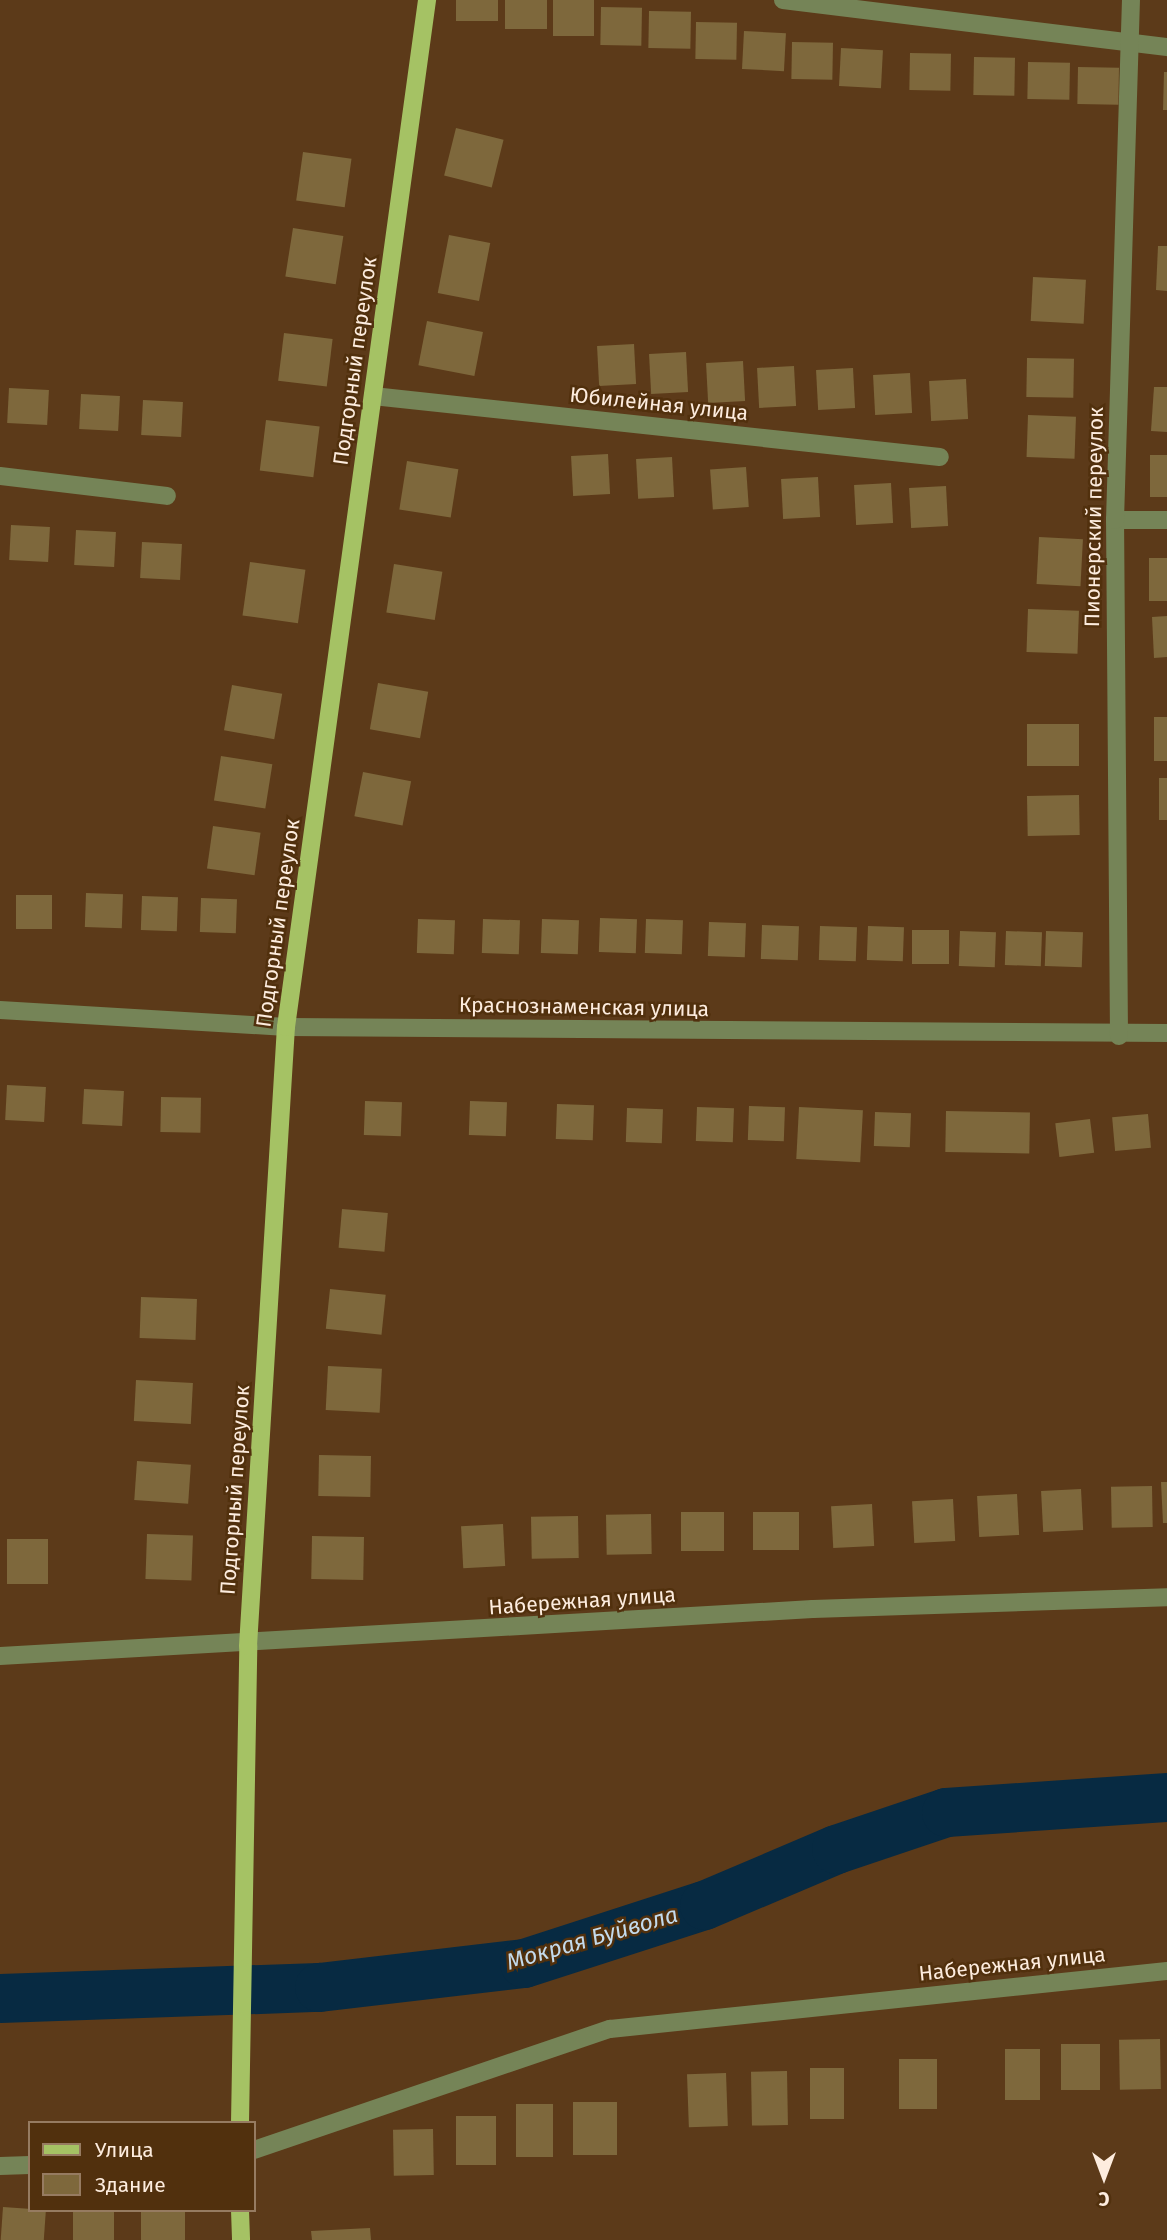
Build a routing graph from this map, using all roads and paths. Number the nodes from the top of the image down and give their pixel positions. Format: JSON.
{"nodes":[{"id":1,"x":427,"y":0,"type":"edge"},
{"id":2,"x":783,"y":0,"type":"edge"},
{"id":3,"x":1131,"y":0,"type":"edge"},
{"id":4,"x":1129,"y":45,"type":"junction"},
{"id":5,"x":1167,"y":47,"type":"edge"},
{"id":6,"x":373,"y":396,"type":"junction"},
{"id":7,"x":940,"y":457,"type":"dead end"},
{"id":8,"x":0,"y":476,"type":"edge"},
{"id":9,"x":167,"y":496,"type":"dead end"},
{"id":10,"x":1115,"y":520,"type":"junction"},
{"id":11,"x":1167,"y":520,"type":"edge"},
{"id":12,"x":0,"y":1010,"type":"edge"},
{"id":13,"x":286,"y":1027,"type":"junction"},
{"id":14,"x":1167,"y":1033,"type":"edge"},
{"id":15,"x":1119,"y":1036,"type":"junction"},
{"id":16,"x":1167,"y":1597,"type":"edge"},
{"id":17,"x":248,"y":1646,"type":"junction"},
{"id":18,"x":0,"y":1656,"type":"edge"},
{"id":19,"x":1167,"y":1971,"type":"edge"},
{"id":20,"x":240,"y":2121,"type":"edge"},
{"id":21,"x":256,"y":2149,"type":"edge"},
{"id":22,"x":28,"y":2165,"type":"edge"},
{"id":23,"x":0,"y":2166,"type":"edge"},
{"id":24,"x":240,"y":2212,"type":"edge"},
{"id":25,"x":241,"y":2240,"type":"edge"}],
"edges":[{"from":1,"to":6,"type":"main road","name":"Подгорный переулок"},
{"from":2,"to":4,"type":"street"},
{"from":3,"to":4,"type":"street","name":"Пионерский переулок"},
{"from":4,"to":5,"type":"street"},
{"from":4,"to":10,"type":"street","name":"Пионерский переулок"},
{"from":6,"to":7,"type":"street","name":"Юбилейная улица"},
{"from":6,"to":13,"type":"main road","name":"Подгорный переулок"},
{"from":8,"to":9,"type":"street"},
{"from":10,"to":11,"type":"street"},
{"from":10,"to":15,"type":"street","name":"Пионерский переулок"},
{"from":12,"to":13,"type":"street","name":"Краснознаменская улица"},
{"from":13,"to":15,"type":"street","name":"Краснознаменская улица"},
{"from":13,"to":17,"type":"main road","name":"Подгорный переулок"},
{"from":14,"to":15,"type":"street","name":"Краснознаменская улица"},
{"from":16,"to":17,"type":"street","name":"Набережная улица"},
{"from":17,"to":18,"type":"street","name":"Набережная улица"},
{"from":17,"to":20,"type":"main road","name":"Подгорный переулок"},
{"from":19,"to":21,"type":"street","name":"Набережная улица"},
{"from":22,"to":23,"type":"street"},
{"from":24,"to":25,"type":"main road"}]}
